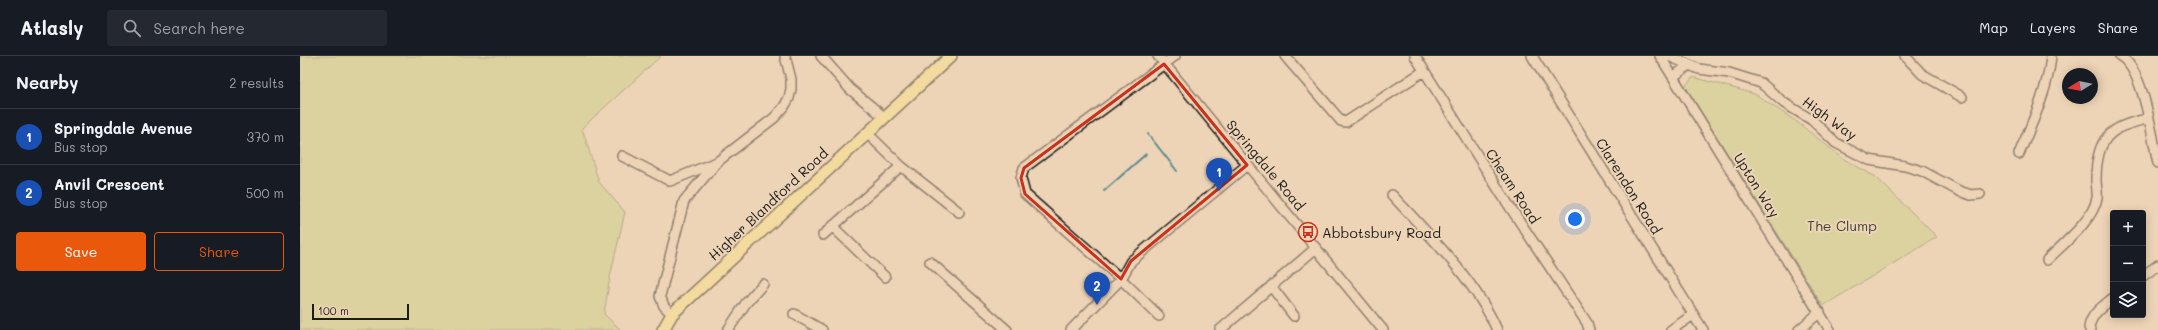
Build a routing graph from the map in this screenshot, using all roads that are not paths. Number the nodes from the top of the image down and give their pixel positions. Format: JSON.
{"nodes":[{"id":1,"x":785,"y":56,"type":"edge"},
{"id":2,"x":821,"y":56,"type":"edge"},
{"id":3,"x":951,"y":56,"type":"edge"},
{"id":4,"x":1158,"y":56,"type":"edge"},
{"id":5,"x":1174,"y":56,"type":"edge"},
{"id":6,"x":1285,"y":56,"type":"edge"},
{"id":7,"x":1415,"y":56,"type":"edge"},
{"id":8,"x":1532,"y":56,"type":"edge"},
{"id":9,"x":1660,"y":56,"type":"edge"},
{"id":10,"x":1669,"y":56,"type":"edge"},
{"id":11,"x":1904,"y":56,"type":"edge"},
{"id":12,"x":2050,"y":56,"type":"edge"},
{"id":13,"x":2120,"y":56,"type":"edge"},
{"id":14,"x":1164,"y":64,"type":"junction"},
{"id":15,"x":1689,"y":65,"type":"junction"},
{"id":16,"x":1424,"y":70,"type":"junction"},
{"id":17,"x":1673,"y":77,"type":"junction"},
{"id":18,"x":1962,"y":97,"type":"dead end"},
{"id":19,"x":884,"y":117,"type":"junction"},
{"id":20,"x":2148,"y":119,"type":"junction"},
{"id":21,"x":867,"y":133,"type":"junction"},
{"id":22,"x":2157,"y":153,"type":"edge"},
{"id":23,"x":2020,"y":154,"type":"dead end"},
{"id":24,"x":622,"y":156,"type":"dead end"},
{"id":25,"x":717,"y":162,"type":"junction"},
{"id":26,"x":2158,"y":163,"type":"edge"},
{"id":27,"x":1247,"y":165,"type":"junction"},
{"id":28,"x":901,"y":166,"type":"junction"},
{"id":29,"x":1980,"y":194,"type":"dead end"},
{"id":30,"x":1392,"y":195,"type":"dead end"},
{"id":31,"x":959,"y":212,"type":"dead end"},
{"id":32,"x":832,"y":226,"type":"junction"},
{"id":33,"x":823,"y":235,"type":"dead end"},
{"id":34,"x":1316,"y":248,"type":"junction"},
{"id":35,"x":2049,"y":259,"type":"dead end"},
{"id":36,"x":930,"y":262,"type":"dead end"},
{"id":37,"x":2158,"y":265,"type":"edge"},
{"id":38,"x":2146,"y":274,"type":"edge"},
{"id":39,"x":885,"y":277,"type":"dead end"},
{"id":40,"x":1121,"y":279,"type":"junction"},
{"id":41,"x":763,"y":284,"type":"dead end"},
{"id":42,"x":1271,"y":286,"type":"junction"},
{"id":43,"x":2110,"y":300,"type":"edge"},
{"id":44,"x":1820,"y":312,"type":"junction"},
{"id":45,"x":672,"y":314,"type":"junction"},
{"id":46,"x":794,"y":314,"type":"dead end"},
{"id":47,"x":1693,"y":315,"type":"junction"},
{"id":48,"x":1158,"y":316,"type":"dead end"},
{"id":49,"x":1294,"y":316,"type":"dead end"},
{"id":50,"x":663,"y":330,"type":"edge"},
{"id":51,"x":728,"y":330,"type":"edge"},
{"id":52,"x":822,"y":330,"type":"edge"},
{"id":53,"x":1007,"y":330,"type":"edge"},
{"id":54,"x":1071,"y":330,"type":"edge"},
{"id":55,"x":1220,"y":330,"type":"edge"},
{"id":56,"x":1383,"y":330,"type":"edge"},
{"id":57,"x":1497,"y":330,"type":"edge"},
{"id":58,"x":1589,"y":330,"type":"edge"},
{"id":59,"x":1671,"y":330,"type":"edge"},
{"id":60,"x":1703,"y":330,"type":"edge"},
{"id":61,"x":1799,"y":330,"type":"edge"},
{"id":62,"x":1830,"y":330,"type":"edge"},
{"id":63,"x":2090,"y":330,"type":"edge"}],
"edges":[{"from":1,"to":25,"type":"street"},
{"from":2,"to":19,"type":"street"},
{"from":3,"to":19,"type":"main road","name":"Higher Blandford Road"},
{"from":4,"to":14,"type":"street","name":"Springdale Road"},
{"from":5,"to":14,"type":"street"},
{"from":6,"to":16,"type":"street"},
{"from":7,"to":16,"type":"street","name":"Cheam Road"},
{"from":8,"to":47,"type":"street","name":"Clarendon Road"},
{"from":9,"to":17,"type":"street","name":"Upton Way"},
{"from":10,"to":15,"type":"street","name":"High Way"},
{"from":11,"to":18,"type":"street"},
{"from":12,"to":23,"type":"street"},
{"from":13,"to":20,"type":"street"},
{"from":14,"to":27,"type":"street","name":"Springdale Road"},
{"from":14,"to":40,"type":"street"},
{"from":15,"to":17,"type":"street"},
{"from":15,"to":29,"type":"street","name":"High Way"},
{"from":16,"to":58,"type":"street","name":"Cheam Road"},
{"from":17,"to":44,"type":"street","name":"Upton Way"},
{"from":19,"to":21,"type":"main road","name":"Higher Blandford Road"},
{"from":20,"to":22,"type":"street"},
{"from":20,"to":35,"type":"street"},
{"from":21,"to":28,"type":"street"},
{"from":21,"to":45,"type":"main road","name":"Higher Blandford Road"},
{"from":22,"to":26,"type":"street"},
{"from":24,"to":25,"type":"street"},
{"from":25,"to":45,"type":"street"},
{"from":27,"to":34,"type":"street","name":"Springdale Road"},
{"from":27,"to":40,"type":"street"},
{"from":28,"to":31,"type":"street"},
{"from":28,"to":32,"type":"street"},
{"from":30,"to":57,"type":"street"},
{"from":32,"to":33,"type":"street"},
{"from":32,"to":39,"type":"street"},
{"from":34,"to":42,"type":"street"},
{"from":34,"to":56,"type":"street","name":"Springdale Road"},
{"from":36,"to":53,"type":"street"},
{"from":37,"to":38,"type":"street"},
{"from":40,"to":48,"type":"street"},
{"from":40,"to":54,"type":"street"},
{"from":41,"to":51,"type":"street"},
{"from":42,"to":49,"type":"street"},
{"from":42,"to":55,"type":"street"},
{"from":43,"to":63,"type":"street"},
{"from":44,"to":61,"type":"street"},
{"from":44,"to":62,"type":"street","name":"Upton Way"},
{"from":45,"to":50,"type":"main road","name":"Higher Blandford Road"},
{"from":46,"to":52,"type":"street"},
{"from":47,"to":59,"type":"street"},
{"from":47,"to":60,"type":"street","name":"Clarendon Road"}]}
